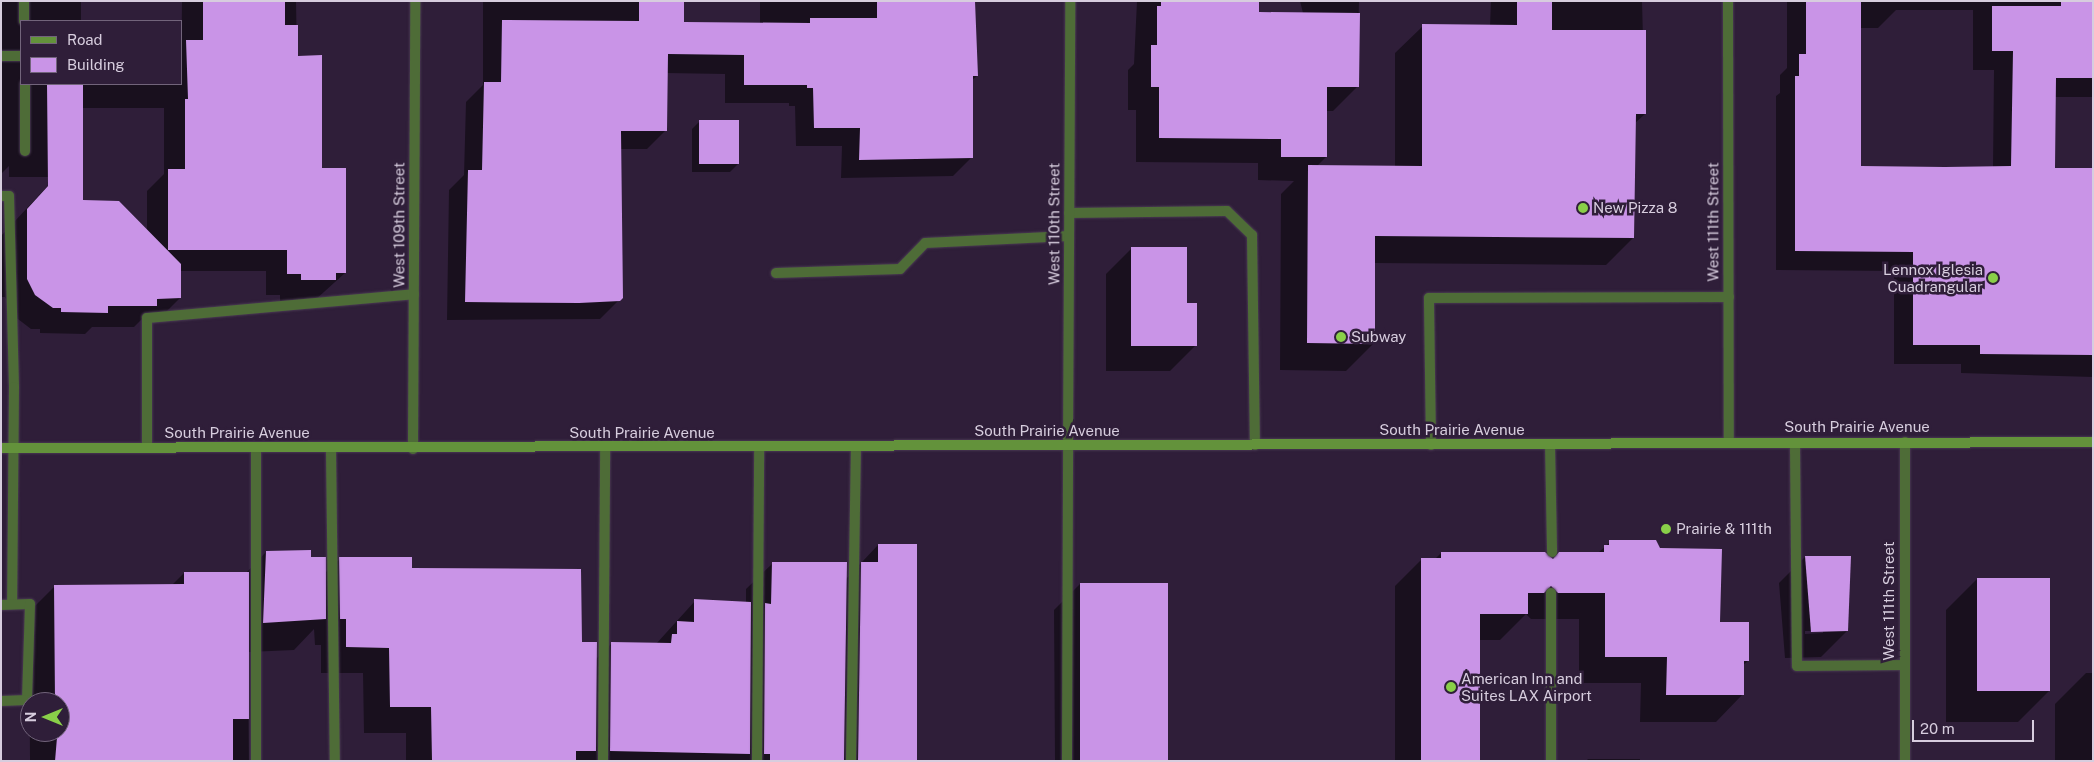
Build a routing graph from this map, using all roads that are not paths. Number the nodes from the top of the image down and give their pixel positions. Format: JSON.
{"nodes":[{"id":1,"x":24,"y":1,"type":"edge"},
{"id":2,"x":415,"y":1,"type":"edge"},
{"id":3,"x":1070,"y":1,"type":"edge"},
{"id":4,"x":1728,"y":1,"type":"edge"},
{"id":5,"x":24,"y":20,"type":"edge"},
{"id":6,"x":1,"y":56,"type":"edge"},
{"id":7,"x":20,"y":56,"type":"edge"},
{"id":8,"x":25,"y":85,"type":"edge"},
{"id":9,"x":25,"y":150,"type":"dead end"},
{"id":10,"x":1,"y":196,"type":"edge"},
{"id":11,"x":1069,"y":213,"type":"junction"},
{"id":12,"x":1069,"y":236,"type":"junction"},
{"id":13,"x":776,"y":273,"type":"dead end"},
{"id":14,"x":414,"y":294,"type":"junction"},
{"id":15,"x":1728,"y":297,"type":"junction"},
{"id":16,"x":1795,"y":442,"type":"junction"},
{"id":17,"x":1905,"y":442,"type":"junction"},
{"id":18,"x":2093,"y":442,"type":"edge"},
{"id":19,"x":1728,"y":443,"type":"junction"},
{"id":20,"x":1550,"y":444,"type":"junction"},
{"id":21,"x":1256,"y":445,"type":"junction"},
{"id":22,"x":1431,"y":445,"type":"junction"},
{"id":23,"x":1068,"y":446,"type":"junction"},
{"id":24,"x":759,"y":447,"type":"junction"},
{"id":25,"x":856,"y":447,"type":"junction"},
{"id":26,"x":1,"y":448,"type":"edge"},
{"id":27,"x":14,"y":448,"type":"junction"},
{"id":28,"x":147,"y":448,"type":"junction"},
{"id":29,"x":256,"y":448,"type":"junction"},
{"id":30,"x":605,"y":448,"type":"junction"},
{"id":31,"x":331,"y":449,"type":"junction"},
{"id":32,"x":413,"y":449,"type":"junction"},
{"id":33,"x":1552,"y":552,"type":"dead end"},
{"id":34,"x":1551,"y":592,"type":"dead end"},
{"id":35,"x":6,"y":605,"type":"edge"},
{"id":36,"x":1904,"y":665,"type":"junction"},
{"id":37,"x":1,"y":701,"type":"edge"},
{"id":38,"x":256,"y":761,"type":"edge"},
{"id":39,"x":335,"y":761,"type":"edge"},
{"id":40,"x":603,"y":761,"type":"edge"},
{"id":41,"x":757,"y":761,"type":"edge"},
{"id":42,"x":851,"y":761,"type":"edge"},
{"id":43,"x":1067,"y":761,"type":"edge"},
{"id":44,"x":1551,"y":761,"type":"edge"},
{"id":45,"x":1905,"y":761,"type":"edge"}],
"edges":[{"from":1,"to":5,"type":"street"},
{"from":2,"to":14,"type":"street","name":"West 109th Street"},
{"from":3,"to":11,"type":"street","name":"West 110th Street"},
{"from":4,"to":15,"type":"street","name":"West 111th Street"},
{"from":6,"to":7,"type":"street"},
{"from":8,"to":9,"type":"street"},
{"from":10,"to":27,"type":"street"},
{"from":11,"to":12,"type":"street","name":"West 110th Street"},
{"from":11,"to":21,"type":"street"},
{"from":12,"to":13,"type":"street"},
{"from":12,"to":23,"type":"street","name":"West 110th Street"},
{"from":14,"to":28,"type":"street"},
{"from":14,"to":32,"type":"street","name":"West 109th Street"},
{"from":15,"to":19,"type":"street","name":"West 111th Street"},
{"from":15,"to":22,"type":"street"},
{"from":16,"to":17,"type":"main road","name":"South Prairie Avenue"},
{"from":16,"to":19,"type":"main road","name":"South Prairie Avenue"},
{"from":16,"to":36,"type":"street"},
{"from":17,"to":18,"type":"main road","name":"South Prairie Avenue"},
{"from":17,"to":36,"type":"street","name":"West 111th Street"},
{"from":19,"to":20,"type":"main road","name":"South Prairie Avenue"},
{"from":20,"to":22,"type":"main road","name":"South Prairie Avenue"},
{"from":20,"to":33,"type":"street"},
{"from":21,"to":22,"type":"main road","name":"South Prairie Avenue"},
{"from":21,"to":23,"type":"main road","name":"South Prairie Avenue"},
{"from":23,"to":25,"type":"main road","name":"South Prairie Avenue"},
{"from":23,"to":43,"type":"street","name":"West 110th Street"},
{"from":24,"to":25,"type":"main road","name":"South Prairie Avenue"},
{"from":24,"to":30,"type":"main road","name":"South Prairie Avenue"},
{"from":24,"to":41,"type":"street"},
{"from":25,"to":42,"type":"street"},
{"from":26,"to":27,"type":"main road","name":"South Prairie Avenue"},
{"from":27,"to":28,"type":"main road","name":"South Prairie Avenue"},
{"from":27,"to":35,"type":"street"},
{"from":28,"to":29,"type":"main road","name":"South Prairie Avenue"},
{"from":29,"to":31,"type":"main road","name":"South Prairie Avenue"},
{"from":29,"to":38,"type":"street"},
{"from":30,"to":32,"type":"main road","name":"South Prairie Avenue"},
{"from":30,"to":40,"type":"street"},
{"from":31,"to":32,"type":"main road","name":"South Prairie Avenue"},
{"from":31,"to":39,"type":"street"},
{"from":34,"to":44,"type":"street"},
{"from":35,"to":37,"type":"street"},
{"from":36,"to":45,"type":"street","name":"West 111th Street"}]}
